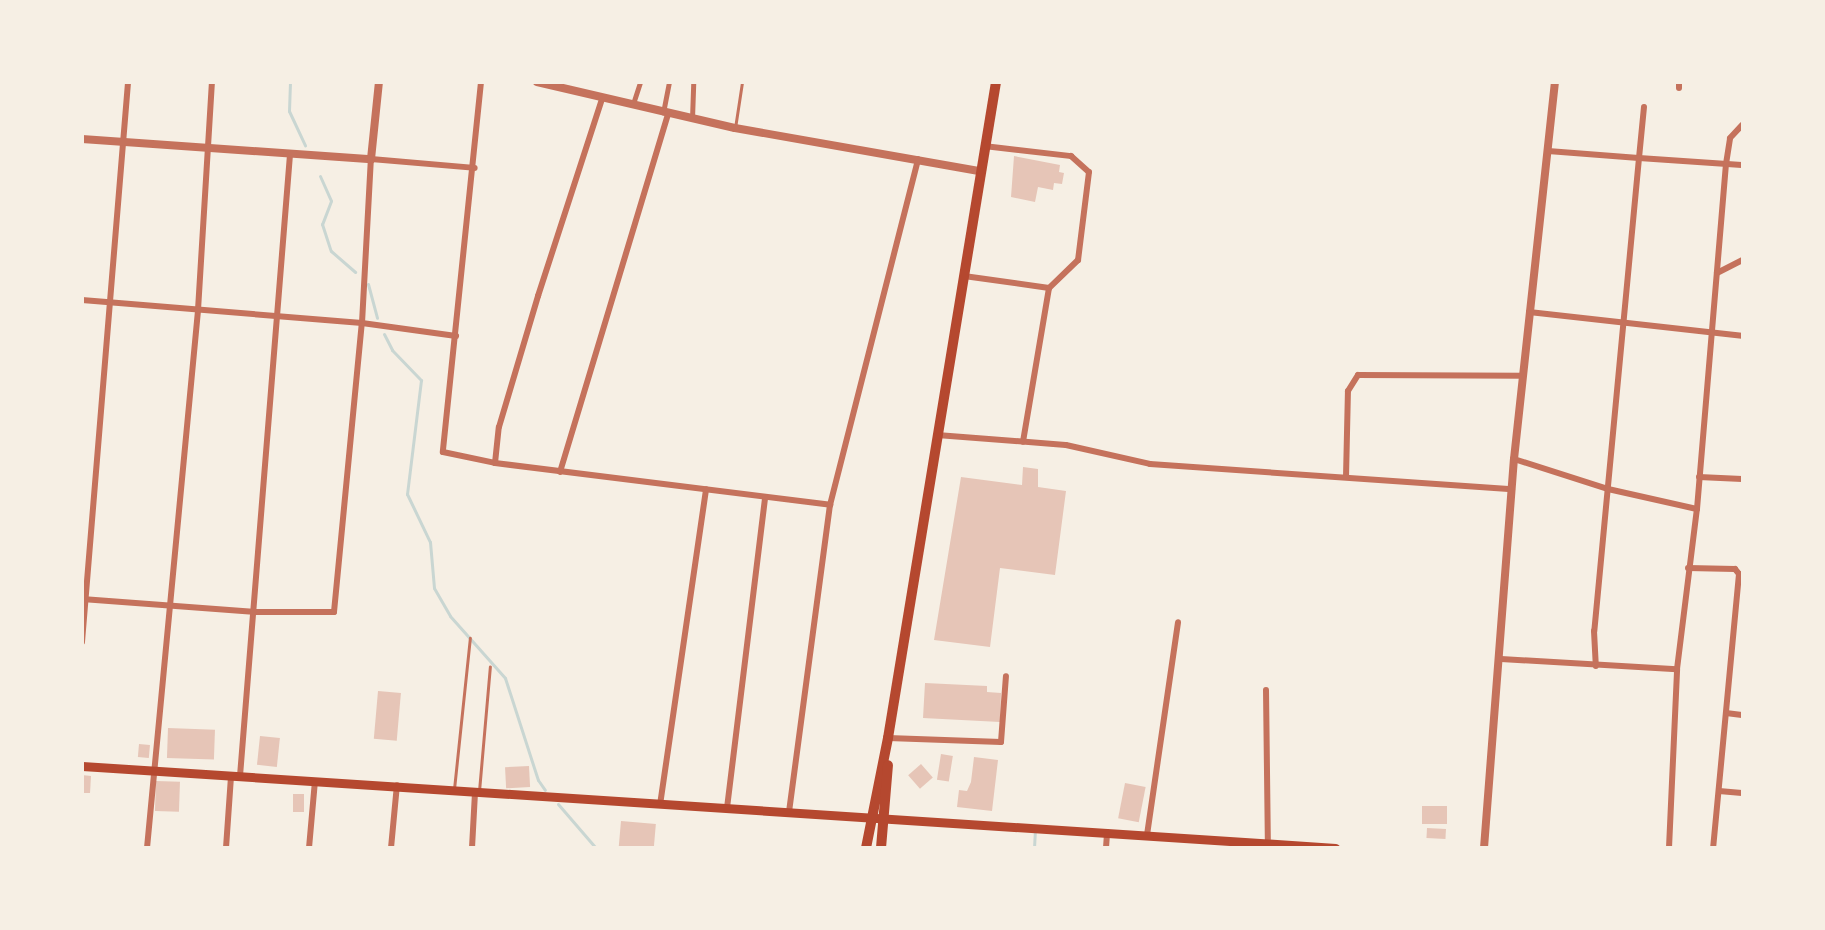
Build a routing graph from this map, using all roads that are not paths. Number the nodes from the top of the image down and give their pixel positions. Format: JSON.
{"nodes":[{"id":1,"x":128,"y":82,"type":"edge"},
{"id":2,"x":212,"y":82,"type":"edge"},
{"id":3,"x":379,"y":82,"type":"edge"},
{"id":4,"x":481,"y":82,"type":"edge"},
{"id":5,"x":537,"y":82,"type":"edge"},
{"id":6,"x":640,"y":82,"type":"edge"},
{"id":7,"x":669,"y":82,"type":"edge"},
{"id":8,"x":693,"y":82,"type":"edge"},
{"id":9,"x":742,"y":82,"type":"edge"},
{"id":10,"x":996,"y":82,"type":"edge"},
{"id":11,"x":1555,"y":82,"type":"edge"},
{"id":12,"x":602,"y":99,"type":"junction"},
{"id":13,"x":632,"y":106,"type":"junction"},
{"id":14,"x":1644,"y":107,"type":"dead end"},
{"id":15,"x":666,"y":114,"type":"junction"},
{"id":16,"x":692,"y":119,"type":"junction"},
{"id":17,"x":1743,"y":125,"type":"edge"},
{"id":18,"x":735,"y":128,"type":"junction"},
{"id":19,"x":82,"y":139,"type":"edge"},
{"id":20,"x":123,"y":143,"type":"junction"},
{"id":21,"x":984,"y":146,"type":"junction"},
{"id":22,"x":208,"y":149,"type":"junction"},
{"id":23,"x":1548,"y":152,"type":"junction"},
{"id":24,"x":290,"y":155,"type":"junction"},
{"id":25,"x":1639,"y":158,"type":"junction"},
{"id":26,"x":371,"y":159,"type":"junction"},
{"id":27,"x":918,"y":159,"type":"junction"},
{"id":28,"x":1726,"y":164,"type":"junction"},
{"id":29,"x":1743,"y":165,"type":"edge"},
{"id":30,"x":474,"y":168,"type":"junction"},
{"id":31,"x":980,"y":171,"type":"junction"},
{"id":32,"x":1743,"y":260,"type":"edge"},
{"id":33,"x":1717,"y":273,"type":"junction"},
{"id":34,"x":964,"y":276,"type":"junction"},
{"id":35,"x":1049,"y":288,"type":"junction"},
{"id":36,"x":82,"y":300,"type":"edge"},
{"id":37,"x":111,"y":302,"type":"junction"},
{"id":38,"x":198,"y":310,"type":"junction"},
{"id":39,"x":1529,"y":312,"type":"junction"},
{"id":40,"x":277,"y":316,"type":"junction"},
{"id":41,"x":1622,"y":319,"type":"junction"},
{"id":42,"x":362,"y":322,"type":"junction"},
{"id":43,"x":1712,"y":331,"type":"junction"},
{"id":44,"x":456,"y":336,"type":"junction"},
{"id":45,"x":1743,"y":336,"type":"edge"},
{"id":46,"x":1523,"y":376,"type":"junction"},
{"id":47,"x":937,"y":435,"type":"junction"},
{"id":48,"x":1023,"y":442,"type":"junction"},
{"id":49,"x":1514,"y":459,"type":"junction"},
{"id":50,"x":495,"y":463,"type":"junction"},
{"id":51,"x":560,"y":472,"type":"junction"},
{"id":52,"x":1346,"y":477,"type":"junction"},
{"id":53,"x":1699,"y":477,"type":"junction"},
{"id":54,"x":1743,"y":479,"type":"edge"},
{"id":55,"x":706,"y":489,"type":"junction"},
{"id":56,"x":1512,"y":489,"type":"junction"},
{"id":57,"x":1608,"y":489,"type":"junction"},
{"id":58,"x":765,"y":496,"type":"junction"},
{"id":59,"x":830,"y":505,"type":"junction"},
{"id":60,"x":1697,"y":509,"type":"junction"},
{"id":61,"x":1688,"y":568,"type":"junction"},
{"id":62,"x":84,"y":599,"type":"edge"},
{"id":63,"x":169,"y":607,"type":"junction"},
{"id":64,"x":253,"y":612,"type":"junction"},
{"id":65,"x":1178,"y":622,"type":"dead end"},
{"id":66,"x":470,"y":638,"type":"dead end"},
{"id":67,"x":1739,"y":638,"type":"edge"},
{"id":68,"x":82,"y":642,"type":"edge"},
{"id":69,"x":1501,"y":659,"type":"junction"},
{"id":70,"x":490,"y":666,"type":"dead end"},
{"id":71,"x":1596,"y":666,"type":"junction"},
{"id":72,"x":1677,"y":669,"type":"junction"},
{"id":73,"x":1006,"y":676,"type":"dead end"},
{"id":74,"x":1266,"y":690,"type":"dead end"},
{"id":75,"x":1726,"y":713,"type":"junction"},
{"id":76,"x":1743,"y":715,"type":"edge"},
{"id":77,"x":888,"y":738,"type":"junction"},
{"id":78,"x":82,"y":766,"type":"edge"},
{"id":79,"x":154,"y":770,"type":"junction"},
{"id":80,"x":236,"y":776,"type":"junction"},
{"id":81,"x":315,"y":781,"type":"junction"},
{"id":82,"x":397,"y":785,"type":"junction"},
{"id":83,"x":454,"y":791,"type":"junction"},
{"id":84,"x":1719,"y":791,"type":"junction"},
{"id":85,"x":477,"y":793,"type":"junction"},
{"id":86,"x":1743,"y":793,"type":"edge"},
{"id":87,"x":660,"y":805,"type":"junction"},
{"id":88,"x":727,"y":808,"type":"junction"},
{"id":89,"x":789,"y":812,"type":"junction"},
{"id":90,"x":872,"y":817,"type":"junction"},
{"id":91,"x":886,"y":818,"type":"junction"},
{"id":92,"x":1107,"y":832,"type":"junction"},
{"id":93,"x":1147,"y":835,"type":"junction"},
{"id":94,"x":1268,"y":843,"type":"junction"},
{"id":95,"x":1292,"y":846,"type":"edge"},
{"id":96,"x":147,"y":848,"type":"edge"},
{"id":97,"x":226,"y":848,"type":"edge"},
{"id":98,"x":309,"y":848,"type":"edge"},
{"id":99,"x":391,"y":848,"type":"edge"},
{"id":100,"x":472,"y":848,"type":"edge"},
{"id":101,"x":866,"y":848,"type":"edge"},
{"id":102,"x":881,"y":848,"type":"edge"},
{"id":103,"x":1106,"y":848,"type":"edge"},
{"id":104,"x":1335,"y":848,"type":"edge"},
{"id":105,"x":1484,"y":848,"type":"edge"},
{"id":106,"x":1669,"y":848,"type":"edge"},
{"id":107,"x":1713,"y":848,"type":"edge"}],
"edges":[{"from":1,"to":20,"type":"street"},
{"from":2,"to":22,"type":"street"},
{"from":3,"to":26,"type":"street"},
{"from":4,"to":30,"type":"street"},
{"from":5,"to":12,"type":"street"},
{"from":6,"to":13,"type":"street"},
{"from":7,"to":15,"type":"street"},
{"from":8,"to":16,"type":"street"},
{"from":9,"to":18,"type":"lane"},
{"from":10,"to":21,"type":"main road"},
{"from":11,"to":23,"type":"street"},
{"from":12,"to":13,"type":"street"},
{"from":12,"to":50,"type":"street"},
{"from":13,"to":15,"type":"street"},
{"from":14,"to":25,"type":"street"},
{"from":15,"to":16,"type":"street"},
{"from":15,"to":51,"type":"street"},
{"from":16,"to":18,"type":"street"},
{"from":17,"to":28,"type":"street"},
{"from":18,"to":27,"type":"street"},
{"from":19,"to":20,"type":"street"},
{"from":20,"to":22,"type":"street"},
{"from":20,"to":37,"type":"street"},
{"from":21,"to":31,"type":"main road"},
{"from":21,"to":35,"type":"street"},
{"from":22,"to":24,"type":"street"},
{"from":22,"to":38,"type":"street"},
{"from":23,"to":25,"type":"street"},
{"from":23,"to":39,"type":"street"},
{"from":24,"to":26,"type":"street"},
{"from":24,"to":40,"type":"street"},
{"from":25,"to":28,"type":"street"},
{"from":25,"to":41,"type":"street"},
{"from":26,"to":30,"type":"street"},
{"from":26,"to":42,"type":"street"},
{"from":27,"to":31,"type":"street"},
{"from":27,"to":59,"type":"street"},
{"from":28,"to":29,"type":"street"},
{"from":28,"to":33,"type":"street"},
{"from":30,"to":44,"type":"street"},
{"from":31,"to":34,"type":"main road"},
{"from":32,"to":33,"type":"street"},
{"from":33,"to":43,"type":"street"},
{"from":34,"to":35,"type":"street"},
{"from":34,"to":47,"type":"main road"},
{"from":35,"to":48,"type":"street"},
{"from":36,"to":37,"type":"street"},
{"from":37,"to":38,"type":"street"},
{"from":37,"to":62,"type":"street"},
{"from":38,"to":40,"type":"street"},
{"from":38,"to":63,"type":"street"},
{"from":39,"to":41,"type":"street"},
{"from":39,"to":46,"type":"street"},
{"from":40,"to":42,"type":"street"},
{"from":40,"to":64,"type":"street"},
{"from":41,"to":43,"type":"street"},
{"from":41,"to":57,"type":"street"},
{"from":42,"to":44,"type":"street"},
{"from":42,"to":64,"type":"street"},
{"from":43,"to":45,"type":"street"},
{"from":43,"to":53,"type":"street"},
{"from":44,"to":50,"type":"street"},
{"from":46,"to":49,"type":"street"},
{"from":46,"to":52,"type":"street"},
{"from":47,"to":48,"type":"street"},
{"from":47,"to":77,"type":"main road"},
{"from":48,"to":52,"type":"street"},
{"from":49,"to":56,"type":"street"},
{"from":49,"to":57,"type":"street"},
{"from":50,"to":51,"type":"street"},
{"from":51,"to":55,"type":"street"},
{"from":52,"to":56,"type":"street"},
{"from":53,"to":54,"type":"street"},
{"from":53,"to":60,"type":"street"},
{"from":55,"to":58,"type":"street"},
{"from":55,"to":87,"type":"street"},
{"from":56,"to":69,"type":"street"},
{"from":57,"to":60,"type":"street"},
{"from":57,"to":71,"type":"street"},
{"from":58,"to":59,"type":"street"},
{"from":58,"to":88,"type":"street"},
{"from":59,"to":89,"type":"street"},
{"from":60,"to":61,"type":"street"},
{"from":61,"to":67,"type":"street"},
{"from":61,"to":72,"type":"street"},
{"from":62,"to":63,"type":"street"},
{"from":62,"to":68,"type":"street"},
{"from":63,"to":64,"type":"street"},
{"from":63,"to":79,"type":"street"},
{"from":64,"to":80,"type":"street"},
{"from":65,"to":93,"type":"street"},
{"from":66,"to":83,"type":"lane"},
{"from":67,"to":75,"type":"street"},
{"from":69,"to":71,"type":"street"},
{"from":69,"to":105,"type":"street"},
{"from":70,"to":85,"type":"lane"},
{"from":71,"to":72,"type":"street"},
{"from":72,"to":106,"type":"street"},
{"from":73,"to":77,"type":"street"},
{"from":74,"to":94,"type":"street"},
{"from":75,"to":76,"type":"street"},
{"from":75,"to":84,"type":"street"},
{"from":77,"to":90,"type":"main road"},
{"from":77,"to":91,"type":"main road"},
{"from":78,"to":79,"type":"main road"},
{"from":79,"to":80,"type":"main road"},
{"from":79,"to":96,"type":"street"},
{"from":80,"to":81,"type":"main road"},
{"from":80,"to":97,"type":"street"},
{"from":81,"to":82,"type":"main road"},
{"from":81,"to":98,"type":"street"},
{"from":82,"to":83,"type":"main road"},
{"from":82,"to":99,"type":"street"},
{"from":83,"to":85,"type":"main road"},
{"from":84,"to":86,"type":"street"},
{"from":84,"to":107,"type":"street"},
{"from":85,"to":87,"type":"main road"},
{"from":85,"to":100,"type":"street"},
{"from":87,"to":88,"type":"main road"},
{"from":88,"to":89,"type":"main road"},
{"from":89,"to":90,"type":"main road"},
{"from":90,"to":91,"type":"main road"},
{"from":90,"to":101,"type":"main road"},
{"from":91,"to":92,"type":"main road"},
{"from":91,"to":102,"type":"main road"},
{"from":92,"to":93,"type":"main road"},
{"from":92,"to":103,"type":"street"},
{"from":93,"to":94,"type":"main road"},
{"from":94,"to":95,"type":"main road"},
{"from":95,"to":104,"type":"main road"}]}
